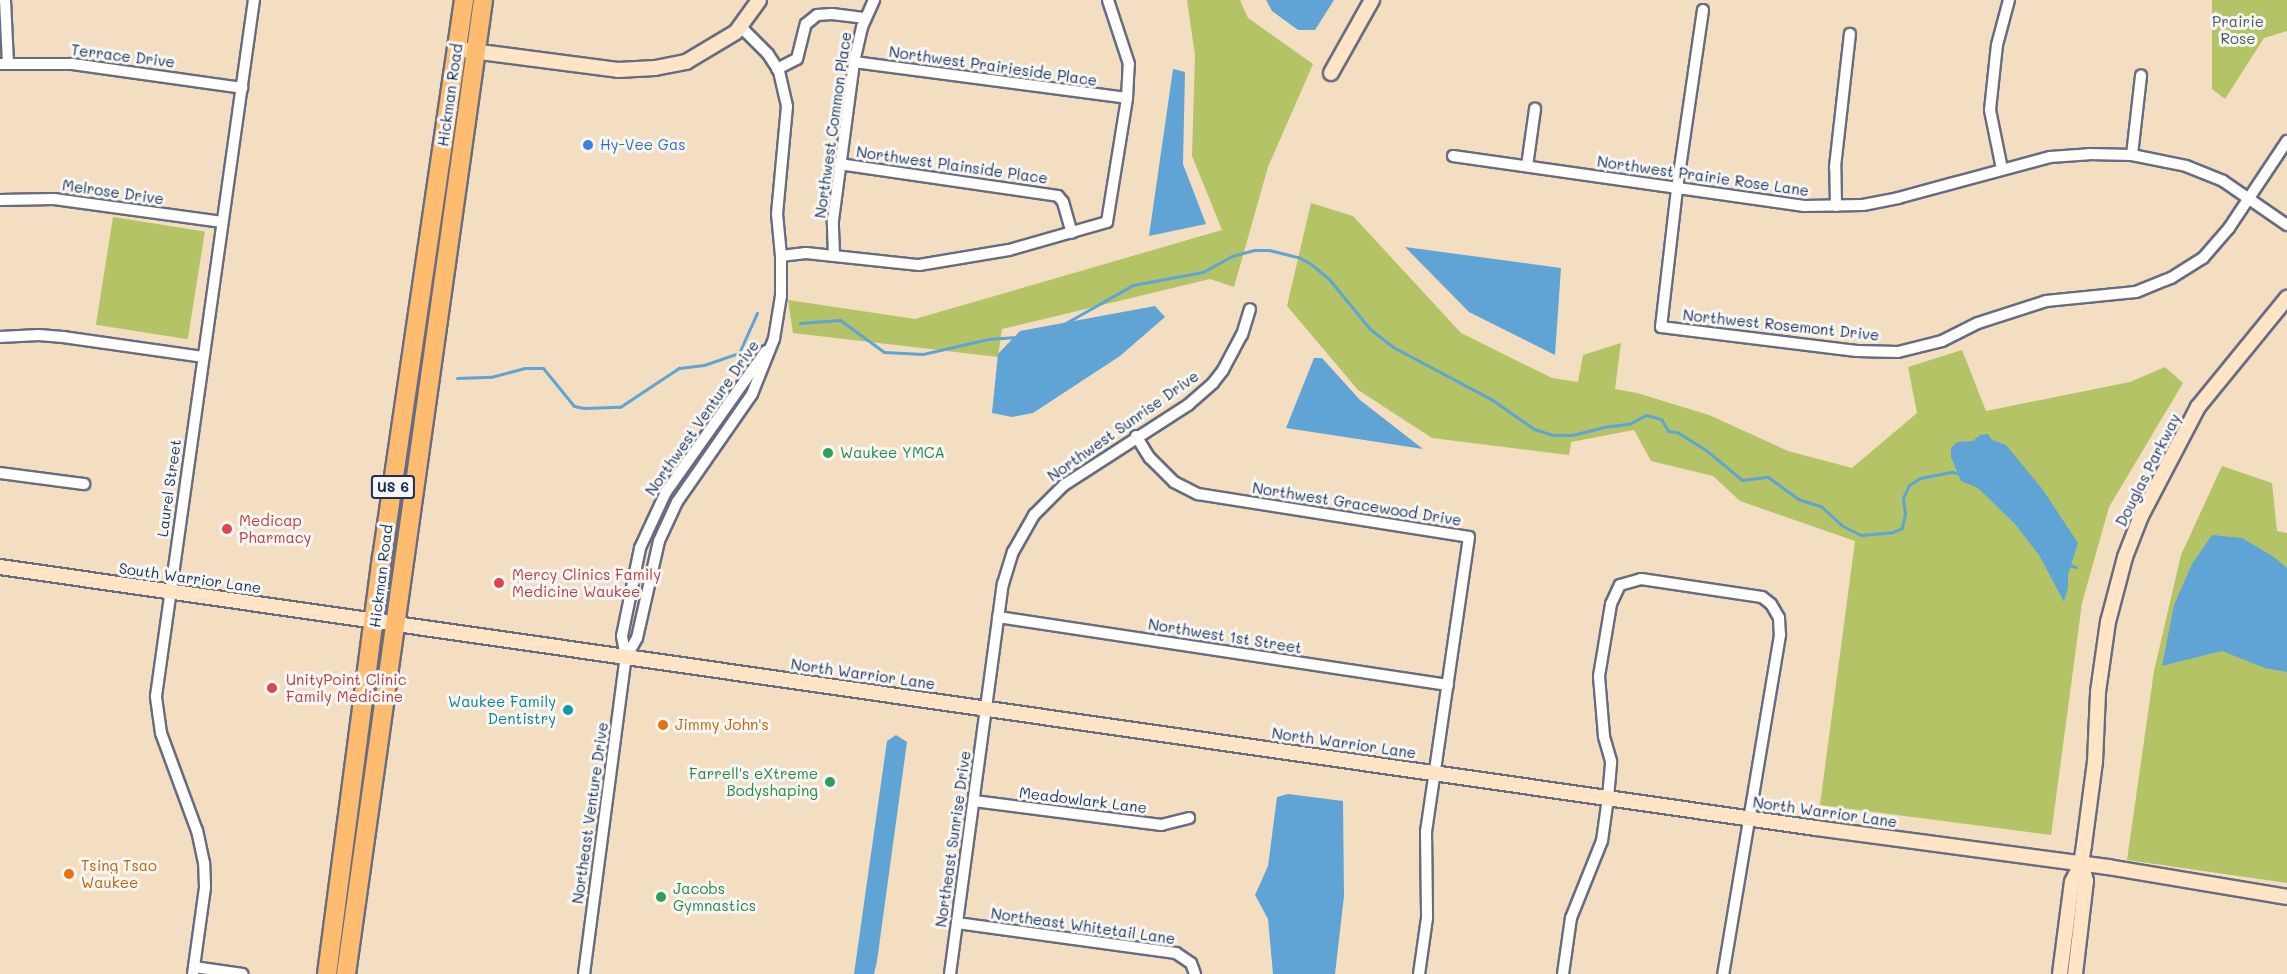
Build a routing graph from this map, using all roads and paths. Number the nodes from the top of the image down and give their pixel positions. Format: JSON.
{"nodes":[{"id":1,"x":5,"y":0,"type":"edge"},
{"id":2,"x":254,"y":0,"type":"edge"},
{"id":3,"x":464,"y":0,"type":"edge"},
{"id":4,"x":483,"y":0,"type":"edge"},
{"id":5,"x":759,"y":0,"type":"edge"},
{"id":6,"x":874,"y":0,"type":"edge"},
{"id":7,"x":1108,"y":0,"type":"edge"},
{"id":8,"x":1372,"y":0,"type":"edge"},
{"id":9,"x":2009,"y":0,"type":"edge"},
{"id":10,"x":1703,"y":10,"type":"dead end"},
{"id":11,"x":866,"y":18,"type":"junction"},
{"id":12,"x":741,"y":27,"type":"junction"},
{"id":13,"x":1850,"y":34,"type":"dead end"},
{"id":14,"x":466,"y":49,"type":"junction"},
{"id":15,"x":854,"y":62,"type":"junction"},
{"id":16,"x":4,"y":63,"type":"edge"},
{"id":17,"x":777,"y":69,"type":"junction"},
{"id":18,"x":1331,"y":73,"type":"dead end"},
{"id":19,"x":2141,"y":76,"type":"dead end"},
{"id":20,"x":242,"y":88,"type":"junction"},
{"id":21,"x":1127,"y":98,"type":"junction"},
{"id":22,"x":1536,"y":109,"type":"dead end"},
{"id":23,"x":2287,"y":141,"type":"edge"},
{"id":24,"x":2132,"y":155,"type":"junction"},
{"id":25,"x":1453,"y":156,"type":"dead end"},
{"id":26,"x":839,"y":164,"type":"junction"},
{"id":27,"x":1527,"y":166,"type":"junction"},
{"id":28,"x":2002,"y":169,"type":"junction"},
{"id":29,"x":1677,"y":189,"type":"junction"},
{"id":30,"x":2250,"y":198,"type":"junction"},
{"id":31,"x":0,"y":200,"type":"edge"},
{"id":32,"x":1836,"y":206,"type":"junction"},
{"id":33,"x":222,"y":222,"type":"junction"},
{"id":34,"x":2287,"y":225,"type":"edge"},
{"id":35,"x":1072,"y":233,"type":"junction"},
{"id":36,"x":781,"y":256,"type":"junction"},
{"id":37,"x":834,"y":256,"type":"junction"},
{"id":38,"x":2287,"y":298,"type":"edge"},
{"id":39,"x":1250,"y":309,"type":"dead end"},
{"id":40,"x":0,"y":337,"type":"edge"},
{"id":41,"x":774,"y":339,"type":"junction"},
{"id":42,"x":202,"y":357,"type":"junction"},
{"id":43,"x":1136,"y":436,"type":"junction"},
{"id":44,"x":0,"y":473,"type":"edge"},
{"id":45,"x":84,"y":484,"type":"dead end"},
{"id":46,"x":0,"y":567,"type":"edge"},
{"id":47,"x":169,"y":592,"type":"junction"},
{"id":48,"x":998,"y":617,"type":"junction"},
{"id":49,"x":375,"y":622,"type":"junction"},
{"id":50,"x":396,"y":624,"type":"junction"},
{"id":51,"x":626,"y":657,"type":"junction"},
{"id":52,"x":1448,"y":685,"type":"junction"},
{"id":53,"x":986,"y":708,"type":"junction"},
{"id":54,"x":1434,"y":772,"type":"junction"},
{"id":55,"x":1608,"y":798,"type":"junction"},
{"id":56,"x":974,"y":801,"type":"junction"},
{"id":57,"x":1189,"y":818,"type":"dead end"},
{"id":58,"x":1749,"y":818,"type":"junction"},
{"id":59,"x":2081,"y":864,"type":"junction"},
{"id":60,"x":2287,"y":897,"type":"edge"},
{"id":61,"x":957,"y":923,"type":"junction"},
{"id":62,"x":193,"y":971,"type":"edge"},
{"id":63,"x":243,"y":974,"type":"edge"},
{"id":64,"x":327,"y":974,"type":"edge"},
{"id":65,"x":346,"y":974,"type":"edge"},
{"id":66,"x":584,"y":974,"type":"edge"},
{"id":67,"x":950,"y":974,"type":"edge"},
{"id":68,"x":1195,"y":974,"type":"edge"},
{"id":69,"x":1419,"y":974,"type":"edge"},
{"id":70,"x":1563,"y":974,"type":"edge"},
{"id":71,"x":1723,"y":974,"type":"edge"},
{"id":72,"x":2060,"y":974,"type":"edge"},
{"id":73,"x":2075,"y":974,"type":"edge"}],
"edges":[{"from":1,"to":16,"type":"street"},
{"from":2,"to":20,"type":"street","name":"Laurel Street"},
{"from":3,"to":14,"type":"highway","name":"Hickman Road","number":"US 6"},
{"from":4,"to":14,"type":"highway","name":"Hickman Road","number":"US 6"},
{"from":5,"to":12,"type":"street"},
{"from":6,"to":11,"type":"street","name":"Northwest Common Place"},
{"from":7,"to":21,"type":"street"},
{"from":8,"to":18,"type":"street"},
{"from":9,"to":28,"type":"street"},
{"from":10,"to":29,"type":"street"},
{"from":11,"to":15,"type":"street","name":"Northwest Common Place"},
{"from":11,"to":17,"type":"street"},
{"from":12,"to":14,"type":"street"},
{"from":12,"to":17,"type":"street","name":"Northwest Venture Drive"},
{"from":13,"to":32,"type":"street"},
{"from":14,"to":49,"type":"highway","name":"Hickman Road","number":"US 6"},
{"from":14,"to":50,"type":"highway","name":"Hickman Road","number":"US 6"},
{"from":15,"to":21,"type":"street","name":"Northwest Prairieside Place"},
{"from":15,"to":26,"type":"street","name":"Northwest Common Place"},
{"from":16,"to":20,"type":"street","name":"Terrace Drive"},
{"from":17,"to":36,"type":"street","name":"Northwest Venture Drive"},
{"from":19,"to":24,"type":"street"},
{"from":20,"to":33,"type":"street","name":"Laurel Street"},
{"from":21,"to":35,"type":"street"},
{"from":22,"to":27,"type":"street"},
{"from":23,"to":30,"type":"street","name":"Northwest Rosemont Drive"},
{"from":24,"to":28,"type":"street","name":"Northwest Prairie Rose Lane"},
{"from":24,"to":30,"type":"street","name":"Northwest Prairie Rose Lane"},
{"from":25,"to":27,"type":"street","name":"Northwest Prairie Rose Lane"},
{"from":26,"to":35,"type":"street","name":"Northwest Plainside Place"},
{"from":26,"to":37,"type":"street","name":"Northwest Common Place"},
{"from":27,"to":29,"type":"street","name":"Northwest Prairie Rose Lane"},
{"from":28,"to":32,"type":"street","name":"Northwest Prairie Rose Lane"},
{"from":29,"to":30,"type":"street","name":"Northwest Rosemont Drive"},
{"from":29,"to":32,"type":"street","name":"Northwest Prairie Rose Lane"},
{"from":30,"to":34,"type":"street","name":"Northwest Prairie Rose Lane"},
{"from":31,"to":33,"type":"street","name":"Melrose Drive"},
{"from":33,"to":42,"type":"street","name":"Laurel Street"},
{"from":35,"to":37,"type":"street"},
{"from":36,"to":37,"type":"street"},
{"from":36,"to":41,"type":"street","name":"Northwest Venture Drive"},
{"from":38,"to":59,"type":"street","name":"Douglas Parkway"},
{"from":39,"to":43,"type":"street","name":"Northwest Sunrise Drive"},
{"from":40,"to":42,"type":"street"},
{"from":41,"to":51,"type":"street","name":"Northwest Venture Drive"},
{"from":41,"to":51,"type":"street","name":"Northwest Venture Drive"},
{"from":42,"to":47,"type":"street","name":"Laurel Street"},
{"from":43,"to":48,"type":"street","name":"Northwest Sunrise Drive"},
{"from":43,"to":52,"type":"street","name":"Northwest Gracewood Drive"},
{"from":44,"to":45,"type":"street"},
{"from":46,"to":47,"type":"street","name":"South Warrior Lane"},
{"from":47,"to":49,"type":"street","name":"South Warrior Lane"},
{"from":47,"to":62,"type":"street","name":"Laurel Street"},
{"from":48,"to":52,"type":"street","name":"Northwest 1st Street"},
{"from":48,"to":53,"type":"street","name":"Northwest Sunrise Drive"},
{"from":49,"to":50,"type":"street","name":"South Warrior Lane"},
{"from":49,"to":64,"type":"highway","name":"Hickman Road","number":"US 6"},
{"from":50,"to":51,"type":"street","name":"North Warrior Lane"},
{"from":50,"to":65,"type":"highway","name":"Hickman Road","number":"US 6"},
{"from":51,"to":53,"type":"street","name":"North Warrior Lane"},
{"from":51,"to":66,"type":"street","name":"Northeast Venture Drive"},
{"from":52,"to":54,"type":"street","name":"Northwest Gracewood Drive"},
{"from":53,"to":54,"type":"street","name":"North Warrior Lane"},
{"from":53,"to":56,"type":"street","name":"Northeast Sunrise Drive"},
{"from":54,"to":55,"type":"street","name":"North Warrior Lane"},
{"from":54,"to":69,"type":"street","name":"Northwest Gracewood Drive"},
{"from":55,"to":58,"type":"street","name":"North Warrior Lane"},
{"from":55,"to":58,"type":"street"},
{"from":55,"to":70,"type":"street"},
{"from":56,"to":57,"type":"street","name":"Meadowlark Lane"},
{"from":56,"to":61,"type":"street","name":"Northeast Sunrise Drive"},
{"from":58,"to":59,"type":"street","name":"North Warrior Lane"},
{"from":58,"to":71,"type":"street"},
{"from":59,"to":60,"type":"street","name":"North Warrior Lane"},
{"from":59,"to":72,"type":"street","name":"Douglas Parkway"},
{"from":59,"to":73,"type":"street","name":"Douglas Parkway"},
{"from":61,"to":67,"type":"street","name":"Northeast Sunrise Drive"},
{"from":61,"to":68,"type":"street","name":"Northeast Whitetail Lane"},
{"from":62,"to":63,"type":"street"}]}
